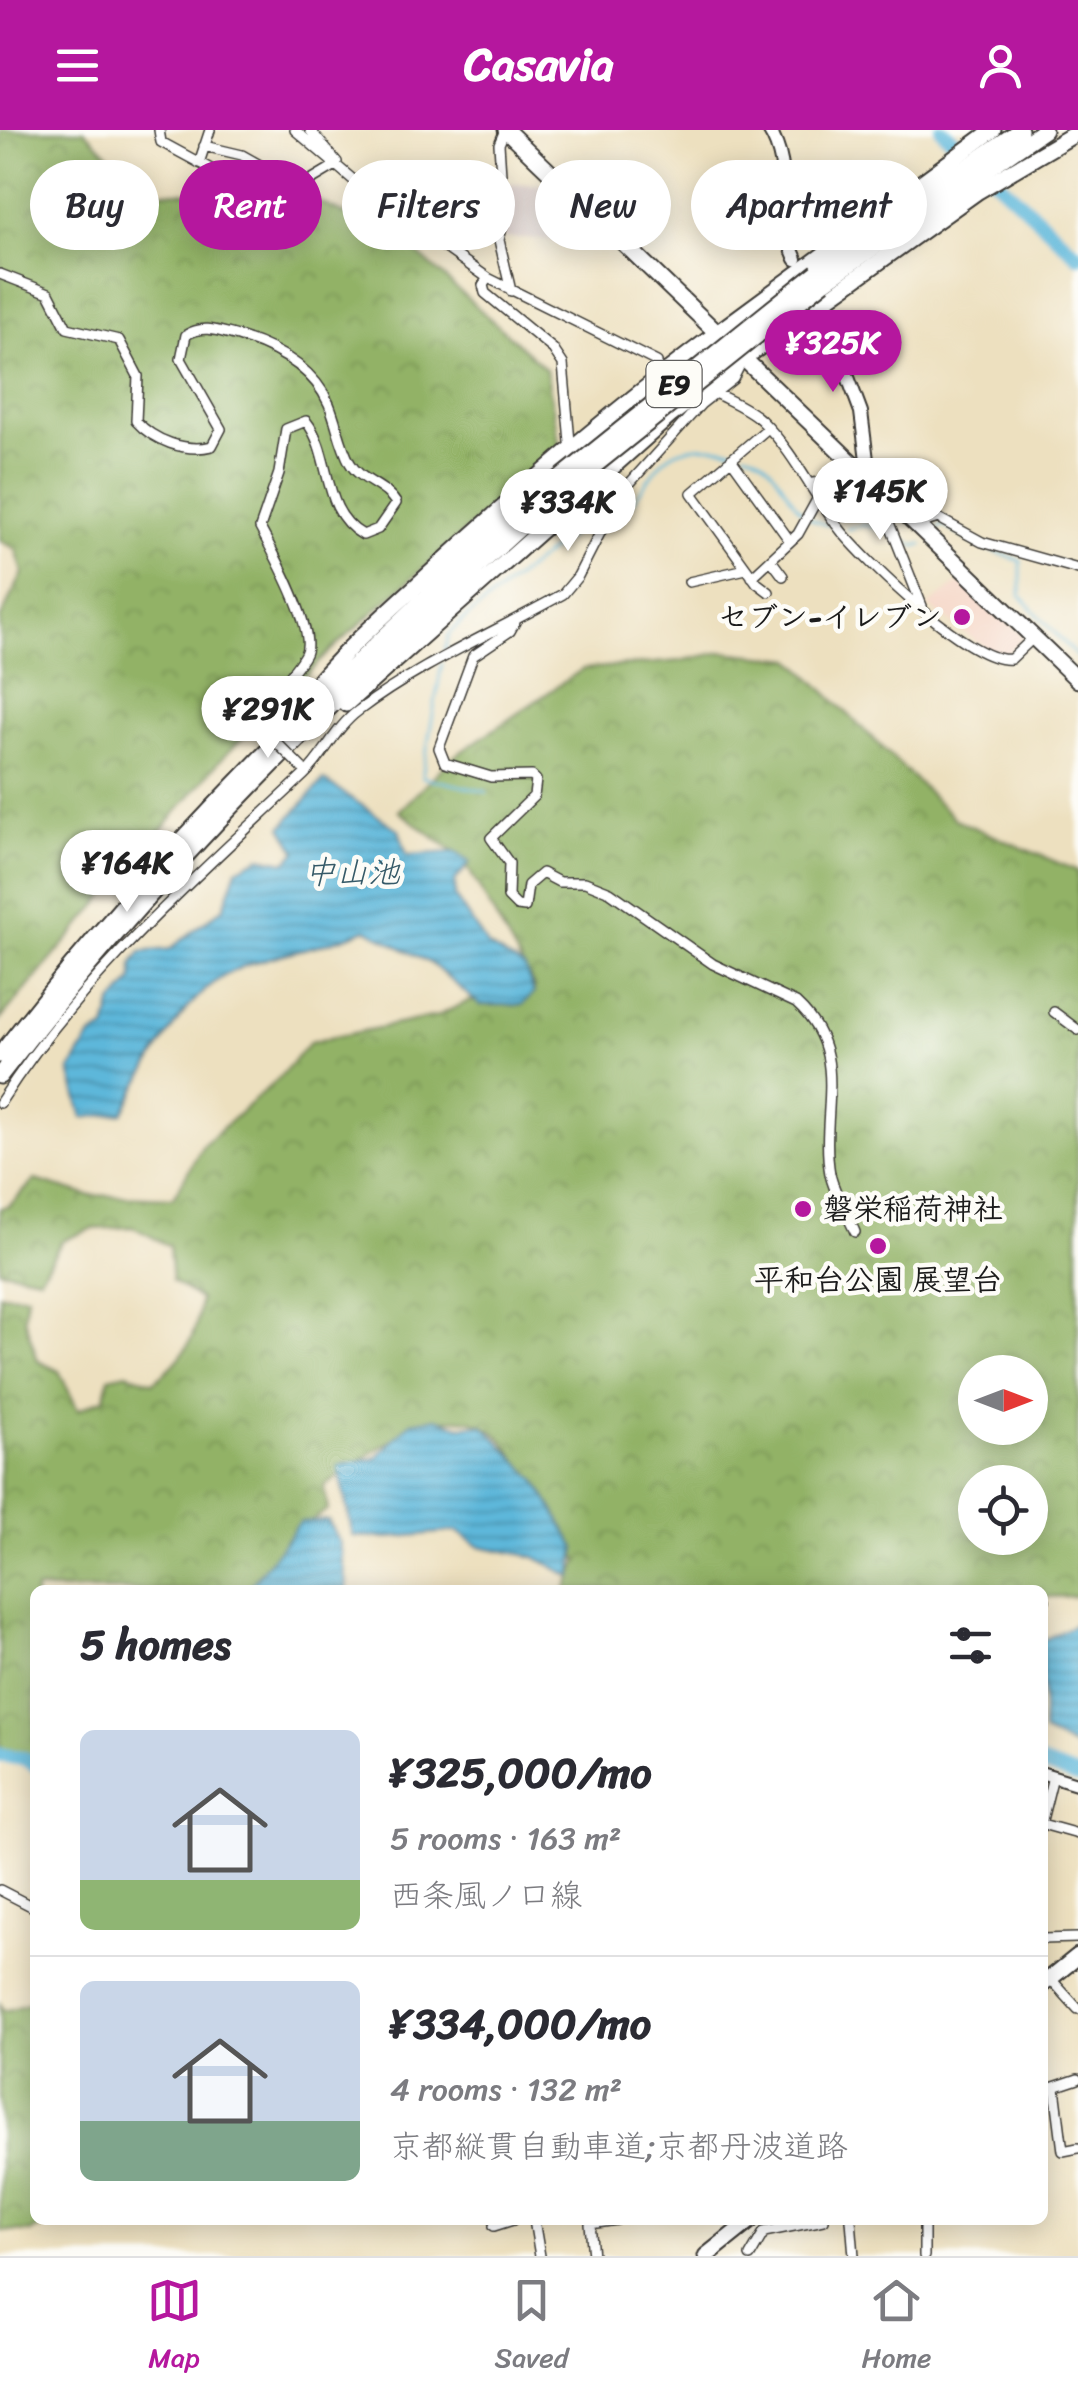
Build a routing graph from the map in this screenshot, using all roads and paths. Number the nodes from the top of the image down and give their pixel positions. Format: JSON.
{"nodes":[{"id":1,"x":160,"y":130,"type":"edge"},
{"id":2,"x":210,"y":130,"type":"edge"},
{"id":3,"x":295,"y":130,"type":"edge"},
{"id":4,"x":310,"y":130,"type":"edge"},
{"id":5,"x":506,"y":130,"type":"edge"},
{"id":6,"x":769,"y":130,"type":"edge"},
{"id":7,"x":1020,"y":130,"type":"edge"},
{"id":8,"x":1044,"y":130,"type":"edge"},
{"id":9,"x":1078,"y":132,"type":"edge"},
{"id":10,"x":987,"y":134,"type":"edge"},
{"id":11,"x":204,"y":146,"type":"junction"},
{"id":12,"x":195,"y":160,"type":"edge"},
{"id":13,"x":200,"y":160,"type":"edge"},
{"id":14,"x":251,"y":160,"type":"edge"},
{"id":15,"x":336,"y":165,"type":"junction"},
{"id":16,"x":322,"y":173,"type":"edge"},
{"id":17,"x":927,"y":198,"type":"edge"},
{"id":18,"x":927,"y":204,"type":"edge"},
{"id":19,"x":857,"y":250,"type":"edge"},
{"id":20,"x":796,"y":260,"type":"dead end"},
{"id":21,"x":0,"y":274,"type":"edge"},
{"id":22,"x":488,"y":278,"type":"junction"},
{"id":23,"x":511,"y":291,"type":"junction"},
{"id":24,"x":824,"y":313,"type":"dead end"},
{"id":25,"x":717,"y":334,"type":"junction"},
{"id":26,"x":743,"y":360,"type":"junction"},
{"id":27,"x":657,"y":362,"type":"dead end"},
{"id":28,"x":715,"y":393,"type":"junction"},
{"id":29,"x":768,"y":428,"type":"junction"},
{"id":30,"x":570,"y":442,"type":"dead end"},
{"id":31,"x":736,"y":453,"type":"junction"},
{"id":32,"x":869,"y":476,"type":"junction"},
{"id":33,"x":608,"y":483,"type":"dead end"},
{"id":34,"x":813,"y":483,"type":"junction"},
{"id":35,"x":884,"y":491,"type":"junction"},
{"id":36,"x":620,"y":494,"type":"junction"},
{"id":37,"x":819,"y":496,"type":"junction"},
{"id":38,"x":538,"y":504,"type":"junction"},
{"id":39,"x":916,"y":524,"type":"junction"},
{"id":40,"x":790,"y":542,"type":"junction"},
{"id":41,"x":771,"y":560,"type":"junction"},
{"id":42,"x":1078,"y":569,"type":"edge"},
{"id":43,"x":749,"y":573,"type":"junction"},
{"id":44,"x":783,"y":576,"type":"dead end"},
{"id":45,"x":689,"y":582,"type":"dead end"},
{"id":46,"x":769,"y":592,"type":"dead end"},
{"id":47,"x":922,"y":608,"type":"junction"},
{"id":48,"x":517,"y":620,"type":"junction"},
{"id":49,"x":1034,"y":637,"type":"junction"},
{"id":50,"x":1078,"y":680,"type":"edge"},
{"id":51,"x":263,"y":756,"type":"junction"},
{"id":52,"x":304,"y":770,"type":"junction"},
{"id":53,"x":196,"y":846,"type":"junction"},
{"id":54,"x":1054,"y":1012,"type":"dead end"},
{"id":55,"x":1078,"y":1030,"type":"edge"},
{"id":56,"x":0,"y":1055,"type":"edge"},
{"id":57,"x":0,"y":1076,"type":"edge"},
{"id":58,"x":0,"y":1103,"type":"edge"},
{"id":59,"x":856,"y":1232,"type":"dead end"},
{"id":60,"x":1048,"y":1774,"type":"edge"},
{"id":61,"x":1078,"y":1784,"type":"edge"},
{"id":62,"x":1048,"y":1824,"type":"edge"},
{"id":63,"x":1078,"y":1834,"type":"edge"},
{"id":64,"x":0,"y":1890,"type":"edge"},
{"id":65,"x":30,"y":1905,"type":"edge"},
{"id":66,"x":1078,"y":1938,"type":"edge"},
{"id":67,"x":1048,"y":1939,"type":"edge"},
{"id":68,"x":1078,"y":1956,"type":"edge"},
{"id":69,"x":1048,"y":1979,"type":"edge"},
{"id":70,"x":1048,"y":1983,"type":"edge"},
{"id":71,"x":1078,"y":2009,"type":"edge"},
{"id":72,"x":1078,"y":2080,"type":"edge"},
{"id":73,"x":1054,"y":2088,"type":"junction"},
{"id":74,"x":1048,"y":2090,"type":"edge"},
{"id":75,"x":1078,"y":2148,"type":"edge"},
{"id":76,"x":497,"y":2225,"type":"edge"},
{"id":77,"x":535,"y":2225,"type":"edge"},
{"id":78,"x":590,"y":2225,"type":"edge"},
{"id":79,"x":744,"y":2225,"type":"edge"},
{"id":80,"x":799,"y":2225,"type":"edge"},
{"id":81,"x":851,"y":2225,"type":"edge"},
{"id":82,"x":494,"y":2226,"type":"dead end"},
{"id":83,"x":924,"y":2227,"type":"dead end"},
{"id":84,"x":540,"y":2256,"type":"edge"},
{"id":85,"x":593,"y":2256,"type":"edge"},
{"id":86,"x":706,"y":2256,"type":"edge"},
{"id":87,"x":750,"y":2256,"type":"edge"},
{"id":88,"x":854,"y":2256,"type":"edge"},
{"id":89,"x":924,"y":2256,"type":"edge"}],
"edges":[{"from":1,"to":12,"type":"street"},
{"from":2,"to":11,"type":"street"},
{"from":3,"to":15,"type":"street"},
{"from":4,"to":15,"type":"street"},
{"from":5,"to":23,"type":"street"},
{"from":5,"to":25,"type":"highway"},
{"from":6,"to":20,"type":"main road"},
{"from":7,"to":17,"type":"highway","number":"E9"},
{"from":8,"to":18,"type":"highway","number":"E9"},
{"from":9,"to":26,"type":"highway"},
{"from":10,"to":25,"type":"highway"},
{"from":11,"to":13,"type":"street"},
{"from":11,"to":14,"type":"street"},
{"from":15,"to":16,"type":"street"},
{"from":15,"to":22,"type":"street"},
{"from":19,"to":38,"type":"highway","number":"E9","bridge":true},
{"from":21,"to":52,"type":"street","bridge":true},
{"from":22,"to":23,"type":"street"},
{"from":22,"to":30,"type":"street"},
{"from":23,"to":27,"type":"street"},
{"from":24,"to":32,"type":"main road"},
{"from":25,"to":26,"type":"highway"},
{"from":25,"to":51,"type":"highway"},
{"from":26,"to":28,"type":"street"},
{"from":26,"to":32,"type":"highway"},
{"from":26,"to":53,"type":"highway"},
{"from":28,"to":29,"type":"street"},
{"from":28,"to":36,"type":"street"},
{"from":29,"to":31,"type":"street"},
{"from":29,"to":34,"type":"street"},
{"from":31,"to":40,"type":"street"},
{"from":31,"to":43,"type":"street"},
{"from":32,"to":34,"type":"street"},
{"from":32,"to":35,"type":"highway"},
{"from":33,"to":36,"type":"street"},
{"from":34,"to":37,"type":"street"},
{"from":35,"to":39,"type":"highway"},
{"from":35,"to":47,"type":"street"},
{"from":36,"to":48,"type":"street"},
{"from":37,"to":40,"type":"street"},
{"from":37,"to":47,"type":"street"},
{"from":38,"to":51,"type":"highway","number":"E9"},
{"from":38,"to":53,"type":"highway","number":"E9"},
{"from":39,"to":42,"type":"street"},
{"from":39,"to":49,"type":"highway"},
{"from":40,"to":41,"type":"street"},
{"from":41,"to":43,"type":"street"},
{"from":41,"to":44,"type":"street"},
{"from":43,"to":45,"type":"street"},
{"from":43,"to":46,"type":"street"},
{"from":47,"to":49,"type":"street"},
{"from":48,"to":52,"type":"street"},
{"from":48,"to":59,"type":"street"},
{"from":49,"to":50,"type":"highway"},
{"from":51,"to":56,"type":"highway","number":"E9"},
{"from":52,"to":58,"type":"street"},
{"from":53,"to":57,"type":"highway","number":"E9"},
{"from":54,"to":55,"type":"street"},
{"from":60,"to":61,"type":"street"},
{"from":62,"to":63,"type":"street"},
{"from":64,"to":65,"type":"street"},
{"from":66,"to":67,"type":"street"},
{"from":68,"to":69,"type":"highway"},
{"from":70,"to":71,"type":"street"},
{"from":72,"to":73,"type":"street"},
{"from":73,"to":74,"type":"street"},
{"from":73,"to":75,"type":"street"},
{"from":76,"to":82,"type":"street"},
{"from":77,"to":84,"type":"street"},
{"from":78,"to":85,"type":"street"},
{"from":79,"to":86,"type":"highway"},
{"from":80,"to":87,"type":"street"},
{"from":81,"to":88,"type":"street"},
{"from":83,"to":89,"type":"street"}]}
